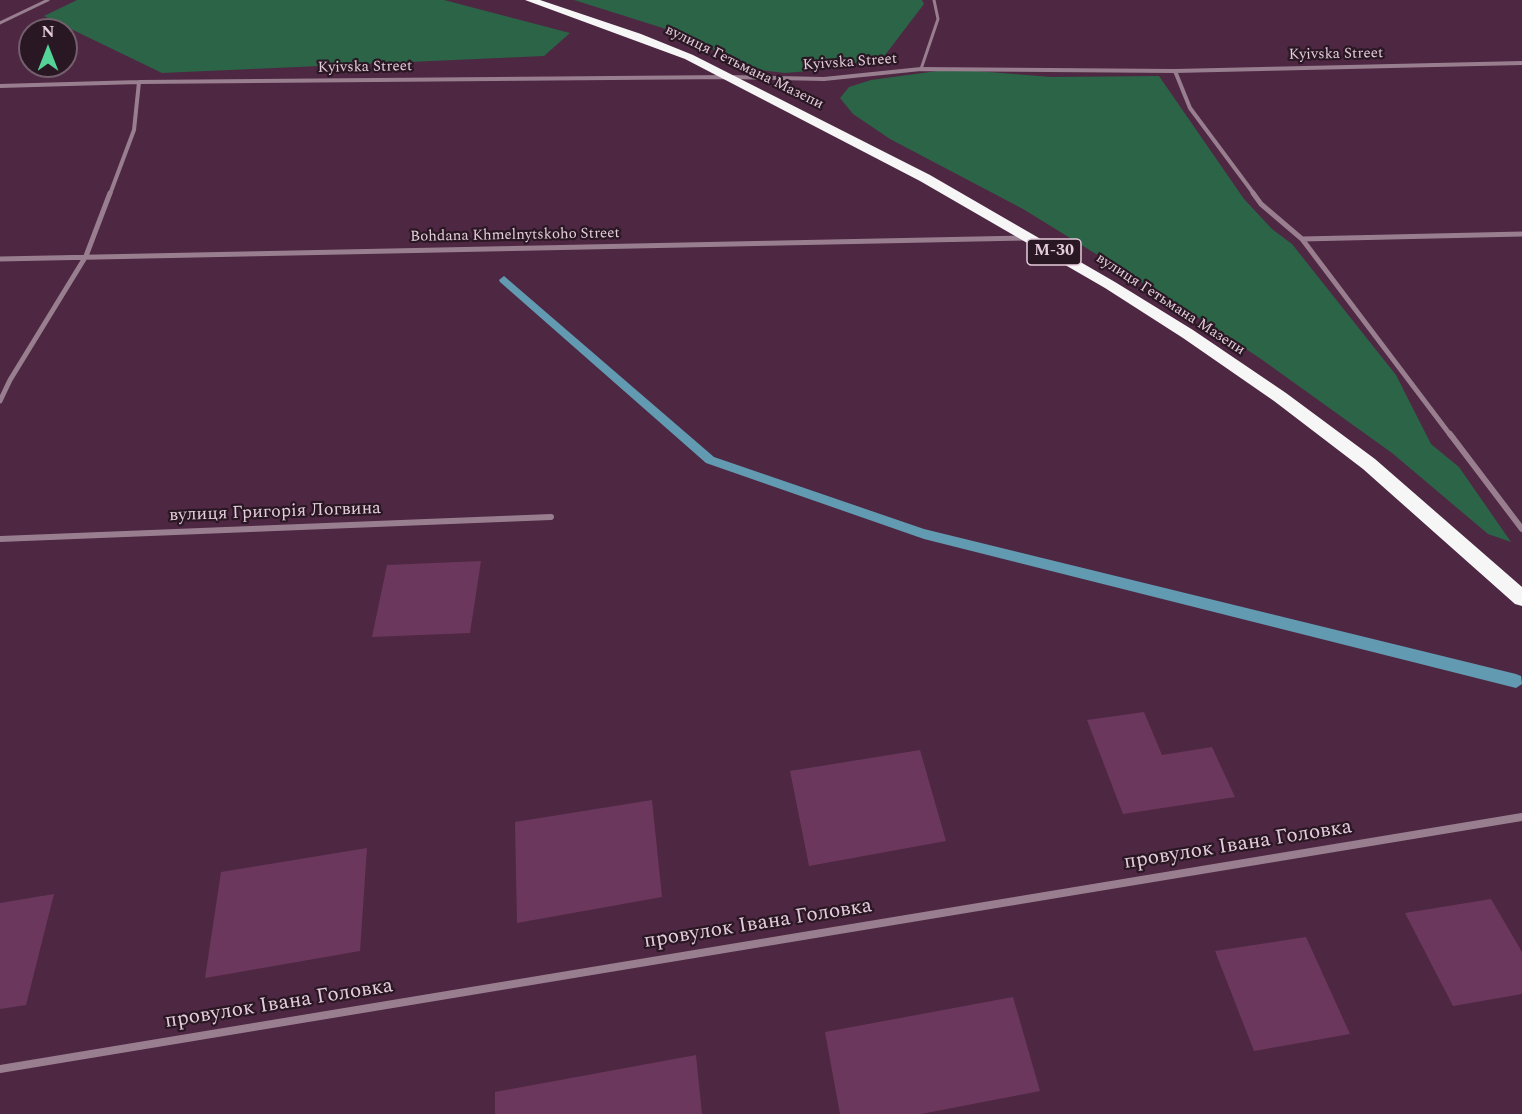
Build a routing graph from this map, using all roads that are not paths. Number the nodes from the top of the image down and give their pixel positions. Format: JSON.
{"nodes":[{"id":1,"x":48,"y":0,"type":"edge"},
{"id":2,"x":530,"y":0,"type":"edge"},
{"id":3,"x":934,"y":0,"type":"edge"},
{"id":4,"x":0,"y":23,"type":"edge"},
{"id":5,"x":1522,"y":63,"type":"edge"},
{"id":6,"x":921,"y":69,"type":"junction"},
{"id":7,"x":1175,"y":71,"type":"junction"},
{"id":8,"x":730,"y":77,"type":"junction"},
{"id":9,"x":139,"y":82,"type":"junction"},
{"id":10,"x":0,"y":86,"type":"edge"},
{"id":11,"x":1522,"y":234,"type":"edge"},
{"id":12,"x":1031,"y":238,"type":"junction"},
{"id":13,"x":1302,"y":239,"type":"junction"},
{"id":14,"x":86,"y":256,"type":"junction"},
{"id":15,"x":0,"y":259,"type":"edge"},
{"id":16,"x":0,"y":401,"type":"edge"},
{"id":17,"x":551,"y":517,"type":"dead end"},
{"id":18,"x":1522,"y":529,"type":"edge"},
{"id":19,"x":0,"y":539,"type":"edge"},
{"id":20,"x":1520,"y":592,"type":"edge"},
{"id":21,"x":1522,"y":817,"type":"edge"},
{"id":22,"x":0,"y":1069,"type":"edge"}],
"edges":[{"from":1,"to":4,"type":"lane"},
{"from":2,"to":8,"type":"highway","name":"вулиця Гетьмана Мазепи","number":"М-30"},
{"from":3,"to":6,"type":"lane"},
{"from":5,"to":7,"type":"street","name":"Kyivska Street"},
{"from":6,"to":7,"type":"street","name":"Kyivska Street"},
{"from":6,"to":8,"type":"street","name":"Kyivska Street"},
{"from":7,"to":13,"type":"street"},
{"from":8,"to":9,"type":"street","name":"Kyivska Street"},
{"from":8,"to":12,"type":"highway","name":"вулиця Гетьмана Мазепи","number":"М-30"},
{"from":9,"to":10,"type":"street","name":"Kyivska Street"},
{"from":9,"to":14,"type":"street"},
{"from":11,"to":13,"type":"street"},
{"from":12,"to":14,"type":"street","name":"Bohdana Khmelnytskoho Street"},
{"from":12,"to":20,"type":"highway","name":"вулиця Гетьмана Мазепи","number":"М-30"},
{"from":13,"to":18,"type":"street"},
{"from":14,"to":15,"type":"street","name":"Bohdana Khmelnytskoho Street"},
{"from":14,"to":16,"type":"street"},
{"from":17,"to":19,"type":"street","name":"вулиця Григорія Логвина"},
{"from":21,"to":22,"type":"street","name":"провулок Івана Головка"}]}
